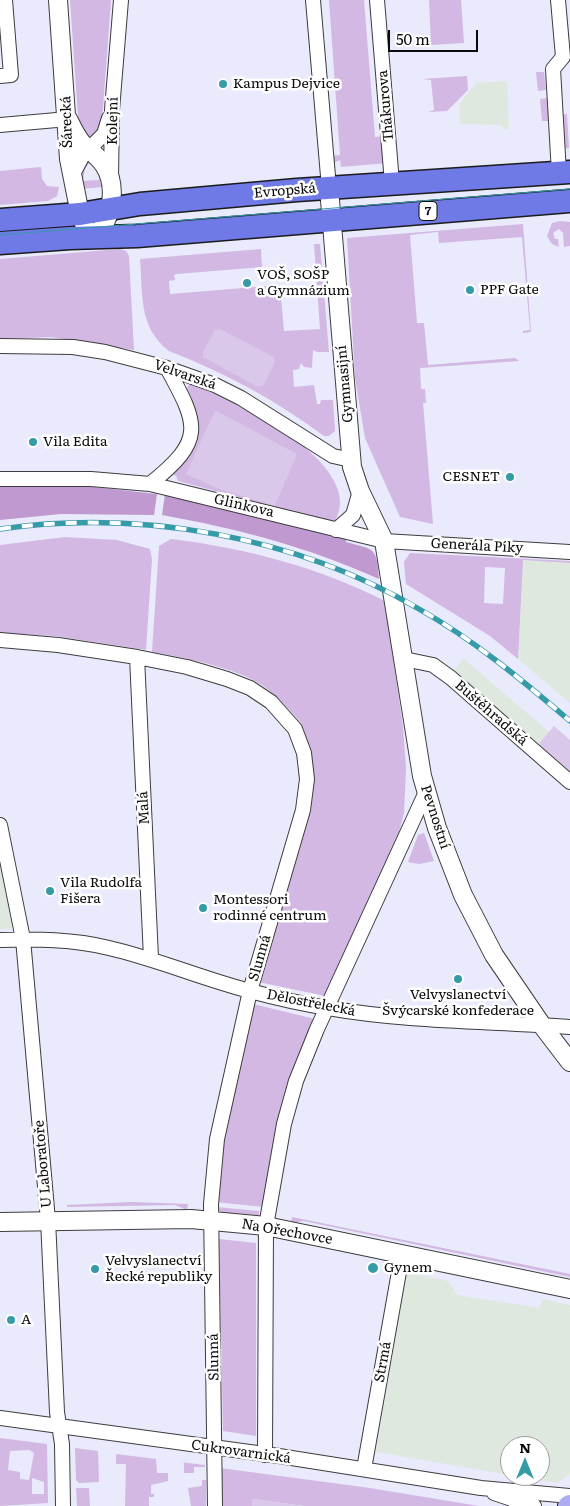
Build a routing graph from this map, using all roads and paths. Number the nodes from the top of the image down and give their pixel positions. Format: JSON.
{"nodes":[{"id":1,"x":5,"y":0,"type":"edge"},
{"id":2,"x":58,"y":0,"type":"edge"},
{"id":3,"x":121,"y":0,"type":"edge"},
{"id":4,"x":313,"y":0,"type":"edge"},
{"id":5,"x":377,"y":0,"type":"edge"},
{"id":6,"x":558,"y":0,"type":"edge"},
{"id":7,"x":0,"y":76,"type":"edge"},
{"id":8,"x":112,"y":110,"type":"junction"},
{"id":9,"x":68,"y":119,"type":"junction"},
{"id":10,"x":0,"y":125,"type":"edge"},
{"id":11,"x":88,"y":149,"type":"junction"},
{"id":12,"x":565,"y":172,"type":"edge"},
{"id":13,"x":73,"y":174,"type":"junction"},
{"id":14,"x":392,"y":183,"type":"junction"},
{"id":15,"x":110,"y":185,"type":"junction"},
{"id":16,"x":329,"y":188,"type":"junction"},
{"id":17,"x":570,"y":201,"type":"edge"},
{"id":18,"x":110,"y":208,"type":"junction"},
{"id":19,"x":80,"y":214,"type":"junction"},
{"id":20,"x":0,"y":220,"type":"edge"},
{"id":21,"x":331,"y":220,"type":"junction"},
{"id":22,"x":95,"y":237,"type":"junction"},
{"id":23,"x":0,"y":243,"type":"edge"},
{"id":24,"x":0,"y":346,"type":"edge"},
{"id":25,"x":167,"y":368,"type":"junction"},
{"id":26,"x":351,"y":460,"type":"junction"},
{"id":27,"x":0,"y":479,"type":"edge"},
{"id":28,"x":150,"y":484,"type":"junction"},
{"id":29,"x":360,"y":491,"type":"junction"},
{"id":30,"x":336,"y":530,"type":"junction"},
{"id":31,"x":384,"y":540,"type":"junction"},
{"id":32,"x":570,"y":552,"type":"edge"},
{"id":33,"x":0,"y":640,"type":"edge"},
{"id":34,"x":137,"y":657,"type":"junction"},
{"id":35,"x":404,"y":659,"type":"junction"},
{"id":36,"x":570,"y":782,"type":"edge"},
{"id":37,"x":426,"y":792,"type":"junction"},
{"id":38,"x":0,"y":825,"type":"edge"},
{"id":39,"x":23,"y":939,"type":"junction"},
{"id":40,"x":0,"y":940,"type":"edge"},
{"id":41,"x":151,"y":958,"type":"junction"},
{"id":42,"x":250,"y":991,"type":"junction"},
{"id":43,"x":328,"y":1008,"type":"junction"},
{"id":44,"x":541,"y":1024,"type":"junction"},
{"id":45,"x":570,"y":1027,"type":"edge"},
{"id":46,"x":570,"y":1062,"type":"edge"},
{"id":47,"x":48,"y":1220,"type":"junction"},
{"id":48,"x":212,"y":1220,"type":"junction"},
{"id":49,"x":0,"y":1222,"type":"edge"},
{"id":50,"x":266,"y":1226,"type":"junction"},
{"id":51,"x":402,"y":1255,"type":"junction"},
{"id":52,"x":570,"y":1289,"type":"edge"},
{"id":53,"x":0,"y":1418,"type":"edge"},
{"id":54,"x":60,"y":1426,"type":"junction"},
{"id":55,"x":215,"y":1448,"type":"junction"},
{"id":56,"x":265,"y":1455,"type":"junction"},
{"id":57,"x":364,"y":1470,"type":"junction"},
{"id":58,"x":481,"y":1488,"type":"junction"},
{"id":59,"x":520,"y":1490,"type":"junction"},
{"id":60,"x":570,"y":1496,"type":"edge"},
{"id":61,"x":63,"y":1506,"type":"edge"},
{"id":62,"x":216,"y":1506,"type":"edge"},
{"id":63,"x":520,"y":1506,"type":"edge"},
{"id":64,"x":534,"y":1506,"type":"edge"}],
"edges":[{"from":1,"to":7,"type":"street"},
{"from":2,"to":9,"type":"street","name":"Šárecká"},
{"from":3,"to":8,"type":"street","name":"Kolejní"},
{"from":4,"to":16,"type":"street"},
{"from":5,"to":14,"type":"street","name":"Thákurova"},
{"from":6,"to":12,"type":"street"},
{"from":8,"to":11,"type":"street"},
{"from":8,"to":15,"type":"street","name":"Kolejní"},
{"from":9,"to":10,"type":"street"},
{"from":9,"to":11,"type":"street"},
{"from":9,"to":13,"type":"street","name":"Šárecká"},
{"from":11,"to":13,"type":"street"},
{"from":11,"to":15,"type":"street"},
{"from":12,"to":14,"type":"main road","name":"Evropská"},
{"from":13,"to":19,"type":"street","name":"Šárecká"},
{"from":14,"to":16,"type":"main road","name":"Evropská"},
{"from":15,"to":18,"type":"street","name":"Kolejní"},
{"from":16,"to":18,"type":"main road","name":"Evropská"},
{"from":16,"to":21,"type":"street","name":"Gymnasijní"},
{"from":17,"to":21,"type":"main road","number":"7"},
{"from":18,"to":19,"type":"main road","name":"Evropská"},
{"from":18,"to":22,"type":"street","name":"Kolejní"},
{"from":19,"to":20,"type":"main road","name":"Evropská"},
{"from":19,"to":22,"type":"street","name":"Šárecká"},
{"from":21,"to":22,"type":"main road","number":"7"},
{"from":21,"to":26,"type":"street","name":"Gymnasijní"},
{"from":22,"to":23,"type":"main road","number":"7"},
{"from":24,"to":25,"type":"street","name":"Velvarská"},
{"from":25,"to":26,"type":"street","name":"Velvarská"},
{"from":25,"to":28,"type":"street"},
{"from":26,"to":29,"type":"street","name":"Gymnasijní"},
{"from":27,"to":28,"type":"street","name":"Glinkova"},
{"from":28,"to":30,"type":"street","name":"Glinkova"},
{"from":29,"to":30,"type":"street"},
{"from":29,"to":31,"type":"street","name":"Gymnasijní"},
{"from":30,"to":31,"type":"street","name":"Glinkova"},
{"from":31,"to":32,"type":"street","name":"Generála Píky"},
{"from":31,"to":35,"type":"street","name":"Pevnostní"},
{"from":33,"to":34,"type":"street","name":"Slunná"},
{"from":34,"to":41,"type":"street","name":"Malá"},
{"from":34,"to":42,"type":"street","name":"Slunná"},
{"from":35,"to":36,"type":"street","name":"Buštěhradská"},
{"from":35,"to":37,"type":"street","name":"Pevnostní"},
{"from":37,"to":43,"type":"street"},
{"from":37,"to":44,"type":"street","name":"Pevnostní"},
{"from":38,"to":39,"type":"street","name":"U Laboratoře"},
{"from":39,"to":40,"type":"street","name":"Dělostřelecká"},
{"from":39,"to":41,"type":"street","name":"Dělostřelecká"},
{"from":39,"to":47,"type":"street","name":"U Laboratoře"},
{"from":41,"to":42,"type":"street","name":"Dělostřelecká"},
{"from":42,"to":43,"type":"street","name":"Dělostřelecká"},
{"from":42,"to":48,"type":"street","name":"Slunná"},
{"from":43,"to":44,"type":"street","name":"Dělostřelecká"},
{"from":43,"to":50,"type":"street"},
{"from":44,"to":45,"type":"street","name":"Dělostřelecká"},
{"from":44,"to":46,"type":"street","name":"Pevnostní"},
{"from":47,"to":48,"type":"street","name":"Na Ořechovce"},
{"from":47,"to":49,"type":"street","name":"Na Ořechovce"},
{"from":47,"to":54,"type":"street","name":"U Laboratoře"},
{"from":48,"to":50,"type":"street","name":"Na Ořechovce"},
{"from":48,"to":55,"type":"street","name":"Slunná"},
{"from":50,"to":51,"type":"street","name":"Na Ořechovce"},
{"from":50,"to":56,"type":"street"},
{"from":51,"to":52,"type":"street","name":"Na Ořechovce"},
{"from":51,"to":57,"type":"street","name":"Strmá"},
{"from":53,"to":54,"type":"street","name":"Cukrovarnická"},
{"from":54,"to":55,"type":"street","name":"Cukrovarnická"},
{"from":54,"to":61,"type":"street","name":"U Laboratoře"},
{"from":55,"to":56,"type":"street","name":"Cukrovarnická"},
{"from":55,"to":62,"type":"street","name":"Slunná"},
{"from":56,"to":57,"type":"street","name":"Cukrovarnická"},
{"from":57,"to":58,"type":"street","name":"Cukrovarnická"},
{"from":58,"to":59,"type":"street","name":"Cukrovarnická"},
{"from":58,"to":63,"type":"street","name":"Cukrovarnická"},
{"from":59,"to":60,"type":"street","name":"Cukrovarnická"},
{"from":59,"to":64,"type":"street"}]}
